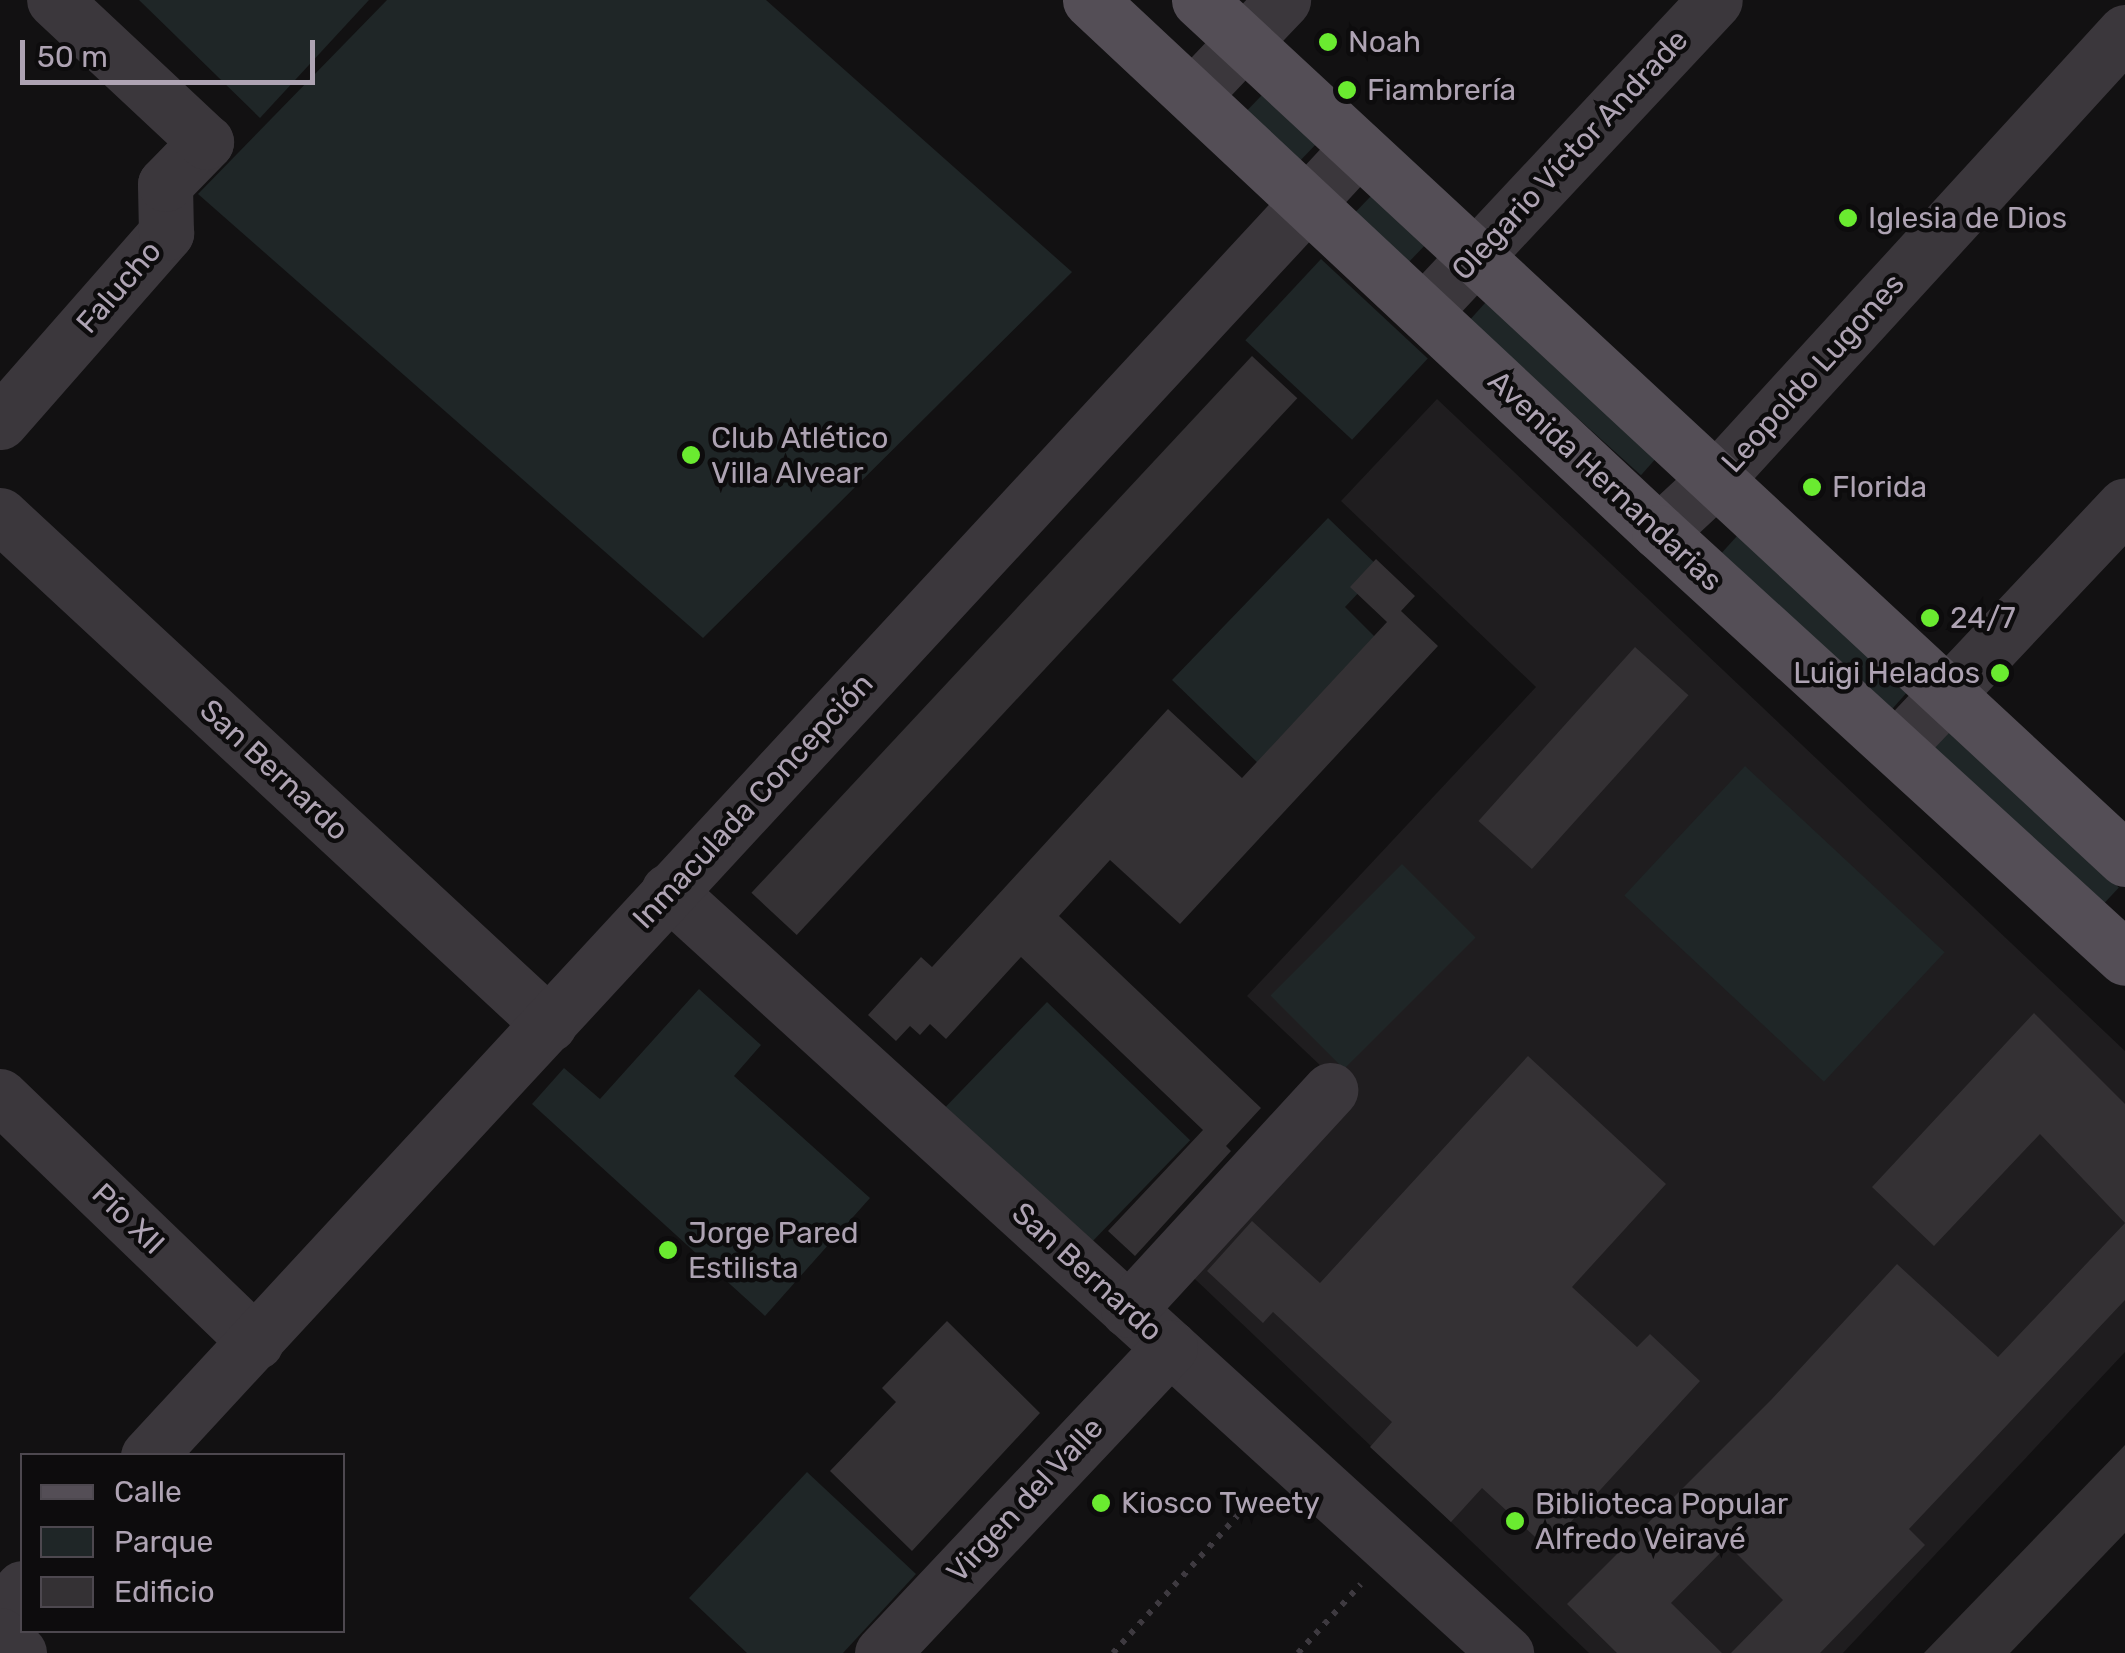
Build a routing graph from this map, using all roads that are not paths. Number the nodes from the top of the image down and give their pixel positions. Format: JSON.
{"nodes":[{"id":1,"x":54,"y":0,"type":"edge"},
{"id":2,"x":1090,"y":0,"type":"edge"},
{"id":3,"x":1198,"y":0,"type":"edge"},
{"id":4,"x":1283,"y":0,"type":"edge"},
{"id":5,"x":1715,"y":0,"type":"edge"},
{"id":6,"x":2125,"y":32,"type":"edge"},
{"id":7,"x":1243,"y":41,"type":"junction"},
{"id":8,"x":1193,"y":96,"type":"junction"},
{"id":9,"x":1358,"y":148,"type":"junction"},
{"id":10,"x":1308,"y":202,"type":"junction"},
{"id":11,"x":1475,"y":256,"type":"junction"},
{"id":12,"x":1426,"y":310,"type":"junction"},
{"id":13,"x":0,"y":422,"type":"edge"},
{"id":14,"x":1716,"y":479,"type":"junction"},
{"id":15,"x":2125,"y":505,"type":"edge"},
{"id":16,"x":0,"y":516,"type":"edge"},
{"id":17,"x":1659,"y":532,"type":"junction"},
{"id":18,"x":1947,"y":694,"type":"junction"},
{"id":19,"x":1897,"y":747,"type":"junction"},
{"id":20,"x":2125,"y":859,"type":"edge"},
{"id":21,"x":668,"y":891,"type":"junction"},
{"id":22,"x":2125,"y":958,"type":"edge"},
{"id":23,"x":548,"y":1024,"type":"junction"},
{"id":24,"x":1330,"y":1090,"type":"dead end"},
{"id":25,"x":0,"y":1096,"type":"edge"},
{"id":26,"x":1128,"y":1310,"type":"junction"},
{"id":27,"x":256,"y":1342,"type":"junction"},
{"id":28,"x":1170,"y":1348,"type":"junction"},
{"id":29,"x":151,"y":1453,"type":"edge"},
{"id":30,"x":20,"y":1590,"type":"edge"},
{"id":31,"x":0,"y":1612,"type":"edge"},
{"id":32,"x":0,"y":1635,"type":"edge"},
{"id":33,"x":20,"y":1653,"type":"edge"},
{"id":34,"x":882,"y":1653,"type":"edge"},
{"id":35,"x":1506,"y":1653,"type":"edge"}],
"edges":[{"from":1,"to":13,"type":"street","name":"Falucho"},
{"from":2,"to":8,"type":"main road","name":"Avenida Hernandarias"},
{"from":3,"to":7,"type":"main road"},
{"from":4,"to":7,"type":"street"},
{"from":5,"to":11,"type":"street","name":"Olegario Víctor Andrade"},
{"from":6,"to":14,"type":"street","name":"Leopoldo Lugones"},
{"from":7,"to":8,"type":"street"},
{"from":7,"to":9,"type":"main road"},
{"from":8,"to":10,"type":"main road","name":"Avenida Hernandarias"},
{"from":9,"to":10,"type":"street","name":"Inmaculada Concepción"},
{"from":9,"to":11,"type":"main road"},
{"from":10,"to":12,"type":"main road","name":"Avenida Hernandarias"},
{"from":10,"to":21,"type":"street","name":"Inmaculada Concepción"},
{"from":11,"to":12,"type":"street","name":"Olegario Víctor Andrade"},
{"from":11,"to":14,"type":"main road"},
{"from":12,"to":17,"type":"main road","name":"Avenida Hernandarias"},
{"from":14,"to":17,"type":"street","name":"Leopoldo Lugones"},
{"from":14,"to":18,"type":"main road"},
{"from":15,"to":18,"type":"street"},
{"from":16,"to":23,"type":"street","name":"San Bernardo"},
{"from":17,"to":19,"type":"main road","name":"Avenida Hernandarias"},
{"from":18,"to":19,"type":"street"},
{"from":18,"to":20,"type":"main road"},
{"from":19,"to":22,"type":"main road","name":"Avenida Hernandarias"},
{"from":21,"to":23,"type":"street","name":"Inmaculada Concepción"},
{"from":21,"to":26,"type":"street","name":"San Bernardo"},
{"from":23,"to":27,"type":"street","name":"Inmaculada Concepción"},
{"from":24,"to":26,"type":"street"},
{"from":25,"to":27,"type":"street","name":"Pío XII"},
{"from":26,"to":28,"type":"street","name":"San Bernardo"},
{"from":27,"to":29,"type":"street","name":"Inmaculada Concepción"},
{"from":28,"to":34,"type":"street","name":"Virgen del Valle"},
{"from":28,"to":35,"type":"street","name":"San Bernardo"},
{"from":30,"to":31,"type":"street"},
{"from":32,"to":33,"type":"street"}]}
